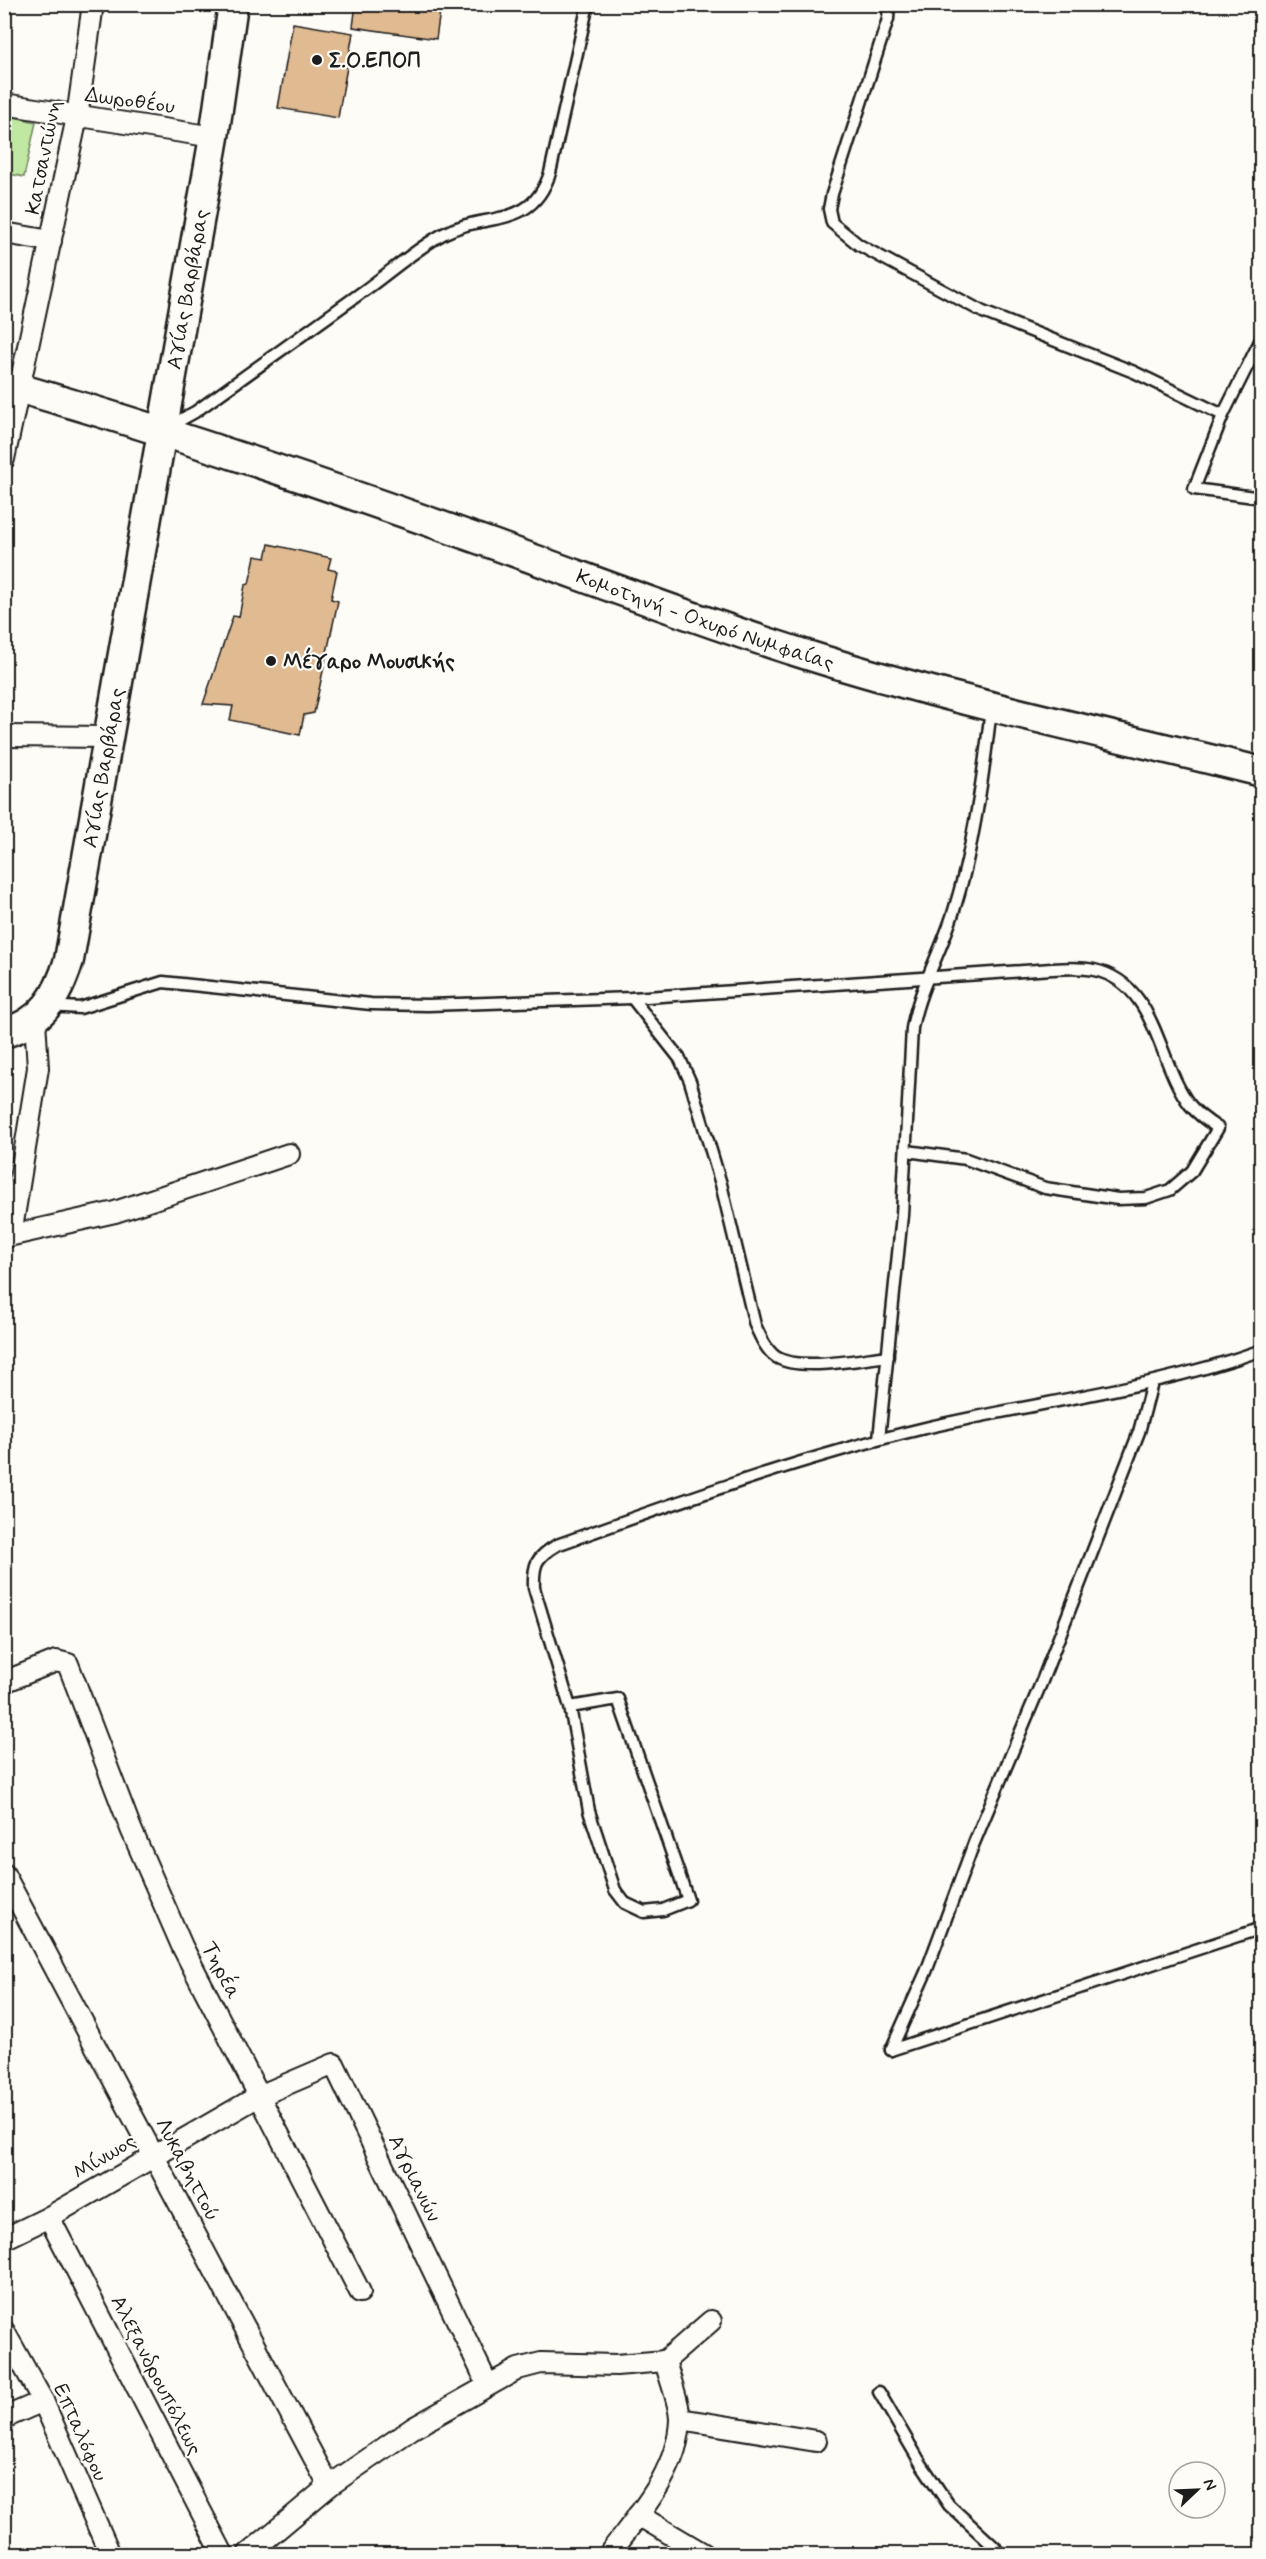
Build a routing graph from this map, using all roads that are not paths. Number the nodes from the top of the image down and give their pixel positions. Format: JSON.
{"nodes":[{"id":1,"x":93,"y":4,"type":"edge"},
{"id":2,"x":233,"y":4,"type":"edge"},
{"id":3,"x":588,"y":4,"type":"edge"},
{"id":4,"x":889,"y":4,"type":"edge"},
{"id":5,"x":4,"y":105,"type":"edge"},
{"id":6,"x":76,"y":117,"type":"junction"},
{"id":7,"x":214,"y":137,"type":"junction"},
{"id":8,"x":4,"y":233,"type":"edge"},
{"id":9,"x":51,"y":241,"type":"junction"},
{"id":10,"x":1262,"y":337,"type":"edge"},
{"id":11,"x":12,"y":387,"type":"edge"},
{"id":12,"x":1223,"y":415,"type":"junction"},
{"id":13,"x":160,"y":430,"type":"junction"},
{"id":14,"x":5,"y":457,"type":"edge"},
{"id":15,"x":1262,"y":498,"type":"edge"},
{"id":16,"x":991,"y":705,"type":"junction"},
{"id":17,"x":4,"y":736,"type":"edge"},
{"id":18,"x":110,"y":737,"type":"junction"},
{"id":19,"x":1262,"y":772,"type":"edge"},
{"id":20,"x":926,"y":978,"type":"junction"},
{"id":21,"x":632,"y":998,"type":"junction"},
{"id":22,"x":42,"y":1013,"type":"junction"},
{"id":23,"x":4,"y":1033,"type":"edge"},
{"id":24,"x":907,"y":1151,"type":"junction"},
{"id":25,"x":289,"y":1154,"type":"dead end"},
{"id":26,"x":8,"y":1236,"type":"edge"},
{"id":27,"x":1259,"y":1351,"type":"edge"},
{"id":28,"x":888,"y":1356,"type":"junction"},
{"id":29,"x":1262,"y":1363,"type":"edge"},
{"id":30,"x":1152,"y":1383,"type":"junction"},
{"id":31,"x":879,"y":1439,"type":"junction"},
{"id":32,"x":4,"y":1682,"type":"edge"},
{"id":33,"x":570,"y":1707,"type":"junction"},
{"id":34,"x":4,"y":1874,"type":"edge"},
{"id":35,"x":1262,"y":1928,"type":"edge"},
{"id":36,"x":260,"y":2096,"type":"junction"},
{"id":37,"x":153,"y":2155,"type":"junction"},
{"id":38,"x":49,"y":2217,"type":"junction"},
{"id":39,"x":4,"y":2239,"type":"edge"},
{"id":40,"x":360,"y":2292,"type":"dead end"},
{"id":41,"x":711,"y":2321,"type":"dead end"},
{"id":42,"x":4,"y":2331,"type":"edge"},
{"id":43,"x":664,"y":2361,"type":"junction"},
{"id":44,"x":488,"y":2385,"type":"junction"},
{"id":45,"x":879,"y":2392,"type":"dead end"},
{"id":46,"x":43,"y":2401,"type":"junction"},
{"id":47,"x":4,"y":2418,"type":"edge"},
{"id":48,"x":680,"y":2419,"type":"junction"},
{"id":49,"x":816,"y":2441,"type":"dead end"},
{"id":50,"x":329,"y":2486,"type":"junction"},
{"id":51,"x":638,"y":2515,"type":"junction"},
{"id":52,"x":109,"y":2554,"type":"edge"},
{"id":53,"x":224,"y":2554,"type":"edge"},
{"id":54,"x":248,"y":2554,"type":"edge"},
{"id":55,"x":609,"y":2554,"type":"edge"},
{"id":56,"x":704,"y":2554,"type":"edge"},
{"id":57,"x":1002,"y":2554,"type":"edge"}],
"edges":[{"from":1,"to":6,"type":"street","name":"Κατσαντώνη"},
{"from":2,"to":7,"type":"main road","name":"Αγίας Βαρβάρας"},
{"from":3,"to":13,"type":"lane"},
{"from":4,"to":12,"type":"lane"},
{"from":5,"to":6,"type":"street","name":"Δωροθέου"},
{"from":6,"to":7,"type":"street","name":"Δωροθέου"},
{"from":6,"to":9,"type":"street","name":"Κατσαντώνη"},
{"from":7,"to":13,"type":"main road","name":"Αγίας Βαρβάρας"},
{"from":8,"to":9,"type":"street"},
{"from":9,"to":11,"type":"street","name":"Κατσαντώνη"},
{"from":10,"to":12,"type":"lane"},
{"from":11,"to":13,"type":"main road","name":"Κομοτηνή - Οχυρό Νυμφαίας"},
{"from":11,"to":14,"type":"street","name":"Κατσαντώνη"},
{"from":12,"to":15,"type":"lane"},
{"from":13,"to":16,"type":"main road","name":"Κομοτηνή - Οχυρό Νυμφαίας"},
{"from":13,"to":18,"type":"main road","name":"Αγίας Βαρβάρας"},
{"from":16,"to":19,"type":"main road","name":"Κομοτηνή - Οχυρό Νυμφαίας"},
{"from":16,"to":20,"type":"lane"},
{"from":17,"to":18,"type":"street"},
{"from":18,"to":22,"type":"main road","name":"Αγίας Βαρβάρας"},
{"from":20,"to":21,"type":"lane"},
{"from":20,"to":24,"type":"lane"},
{"from":20,"to":24,"type":"lane"},
{"from":21,"to":22,"type":"lane"},
{"from":21,"to":28,"type":"lane"},
{"from":22,"to":23,"type":"main road"},
{"from":22,"to":26,"type":"street"},
{"from":24,"to":28,"type":"lane"},
{"from":25,"to":26,"type":"street"},
{"from":27,"to":29,"type":"lane"},
{"from":27,"to":30,"type":"lane"},
{"from":28,"to":31,"type":"lane"},
{"from":30,"to":31,"type":"lane"},
{"from":30,"to":35,"type":"lane"},
{"from":31,"to":33,"type":"lane"},
{"from":32,"to":36,"type":"street","name":"Τηρέα"},
{"from":33,"to":33,"type":"lane"},
{"from":34,"to":37,"type":"street","name":"Λυκαβηττού"},
{"from":36,"to":37,"type":"street","name":"Μίνωος"},
{"from":36,"to":40,"type":"street","name":"Τηρέα"},
{"from":36,"to":44,"type":"street","name":"Αγριανών"},
{"from":37,"to":38,"type":"street","name":"Μίνωος"},
{"from":37,"to":50,"type":"street","name":"Λυκαβηττού"},
{"from":38,"to":39,"type":"street","name":"Μίνωος"},
{"from":38,"to":53,"type":"street","name":"Αλεξανδρουπόλεως"},
{"from":41,"to":43,"type":"street"},
{"from":42,"to":46,"type":"street","name":"Επταλόφου"},
{"from":43,"to":44,"type":"street"},
{"from":43,"to":48,"type":"street"},
{"from":44,"to":50,"type":"street"},
{"from":45,"to":57,"type":"lane"},
{"from":46,"to":47,"type":"street"},
{"from":46,"to":52,"type":"street","name":"Επταλόφου"},
{"from":48,"to":49,"type":"street"},
{"from":48,"to":51,"type":"street"},
{"from":50,"to":54,"type":"street"},
{"from":51,"to":55,"type":"street"},
{"from":51,"to":56,"type":"street"}]}
